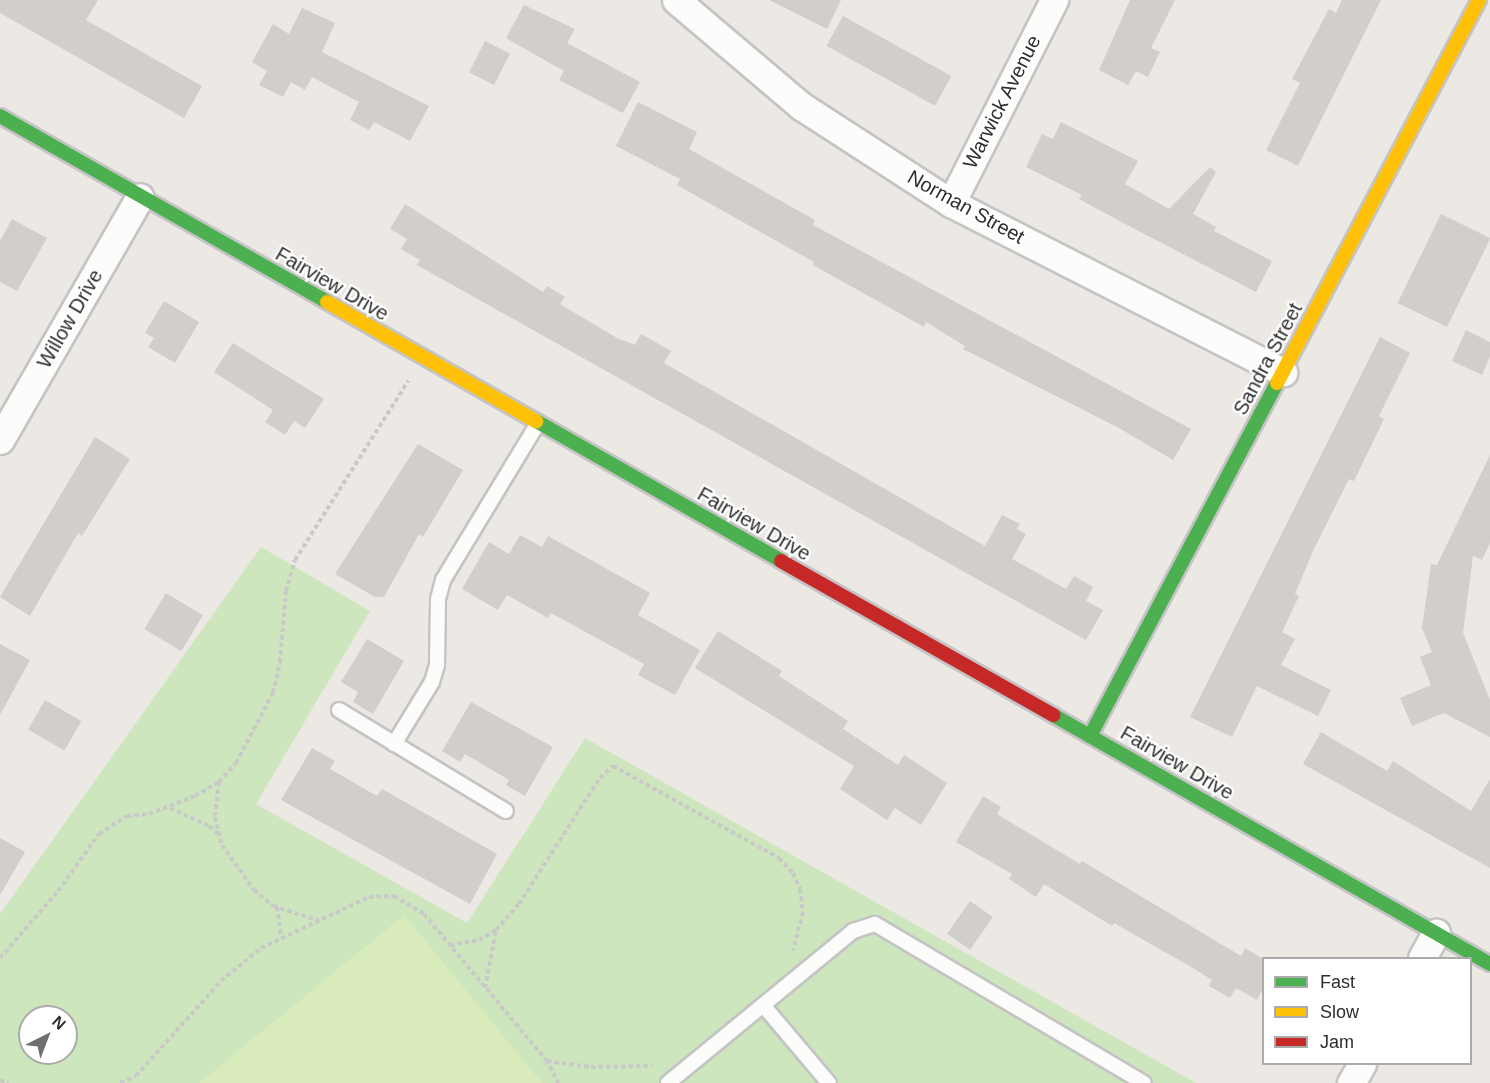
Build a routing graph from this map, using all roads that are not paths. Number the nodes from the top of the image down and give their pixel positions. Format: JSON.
{"nodes":[{"id":1,"x":676,"y":0,"type":"edge"},
{"id":2,"x":1054,"y":0,"type":"edge"},
{"id":3,"x":1479,"y":0,"type":"edge"},
{"id":4,"x":0,"y":116,"type":"edge"},
{"id":5,"x":140,"y":197,"type":"junction"},
{"id":6,"x":951,"y":203,"type":"junction"},
{"id":7,"x":1283,"y":372,"type":"junction"},
{"id":8,"x":538,"y":423,"type":"junction"},
{"id":9,"x":0,"y":440,"type":"edge"},
{"id":10,"x":339,"y":710,"type":"dead end"},
{"id":11,"x":1090,"y":736,"type":"junction"},
{"id":12,"x":394,"y":744,"type":"junction"},
{"id":13,"x":506,"y":811,"type":"dead end"},
{"id":14,"x":1436,"y":933,"type":"junction"},
{"id":15,"x":1423,"y":957,"type":"edge"},
{"id":16,"x":1490,"y":964,"type":"edge"},
{"id":17,"x":763,"y":1005,"type":"junction"},
{"id":18,"x":1361,"y":1065,"type":"edge"},
{"id":19,"x":668,"y":1083,"type":"edge"},
{"id":20,"x":829,"y":1083,"type":"edge"},
{"id":21,"x":1144,"y":1083,"type":"edge"},
{"id":22,"x":1351,"y":1083,"type":"edge"}],
"edges":[{"from":1,"to":6,"type":"street","name":"Norman Street"},
{"from":2,"to":6,"type":"street","name":"Warwick Avenue"},
{"from":3,"to":7,"type":"main road","name":"Sandra Street"},
{"from":4,"to":5,"type":"main road","name":"Fairview Drive"},
{"from":5,"to":8,"type":"main road","name":"Fairview Drive"},
{"from":5,"to":9,"type":"street","name":"Willow Drive"},
{"from":6,"to":7,"type":"street","name":"Norman Street"},
{"from":7,"to":11,"type":"main road","name":"Sandra Street"},
{"from":8,"to":11,"type":"main road","name":"Fairview Drive"},
{"from":8,"to":12,"type":"lane"},
{"from":10,"to":12,"type":"lane"},
{"from":11,"to":14,"type":"main road","name":"Fairview Drive"},
{"from":12,"to":13,"type":"lane"},
{"from":14,"to":15,"type":"street"},
{"from":14,"to":16,"type":"main road","name":"Fairview Drive"},
{"from":17,"to":19,"type":"lane"},
{"from":17,"to":20,"type":"lane"},
{"from":17,"to":21,"type":"lane"},
{"from":18,"to":22,"type":"street"}]}
